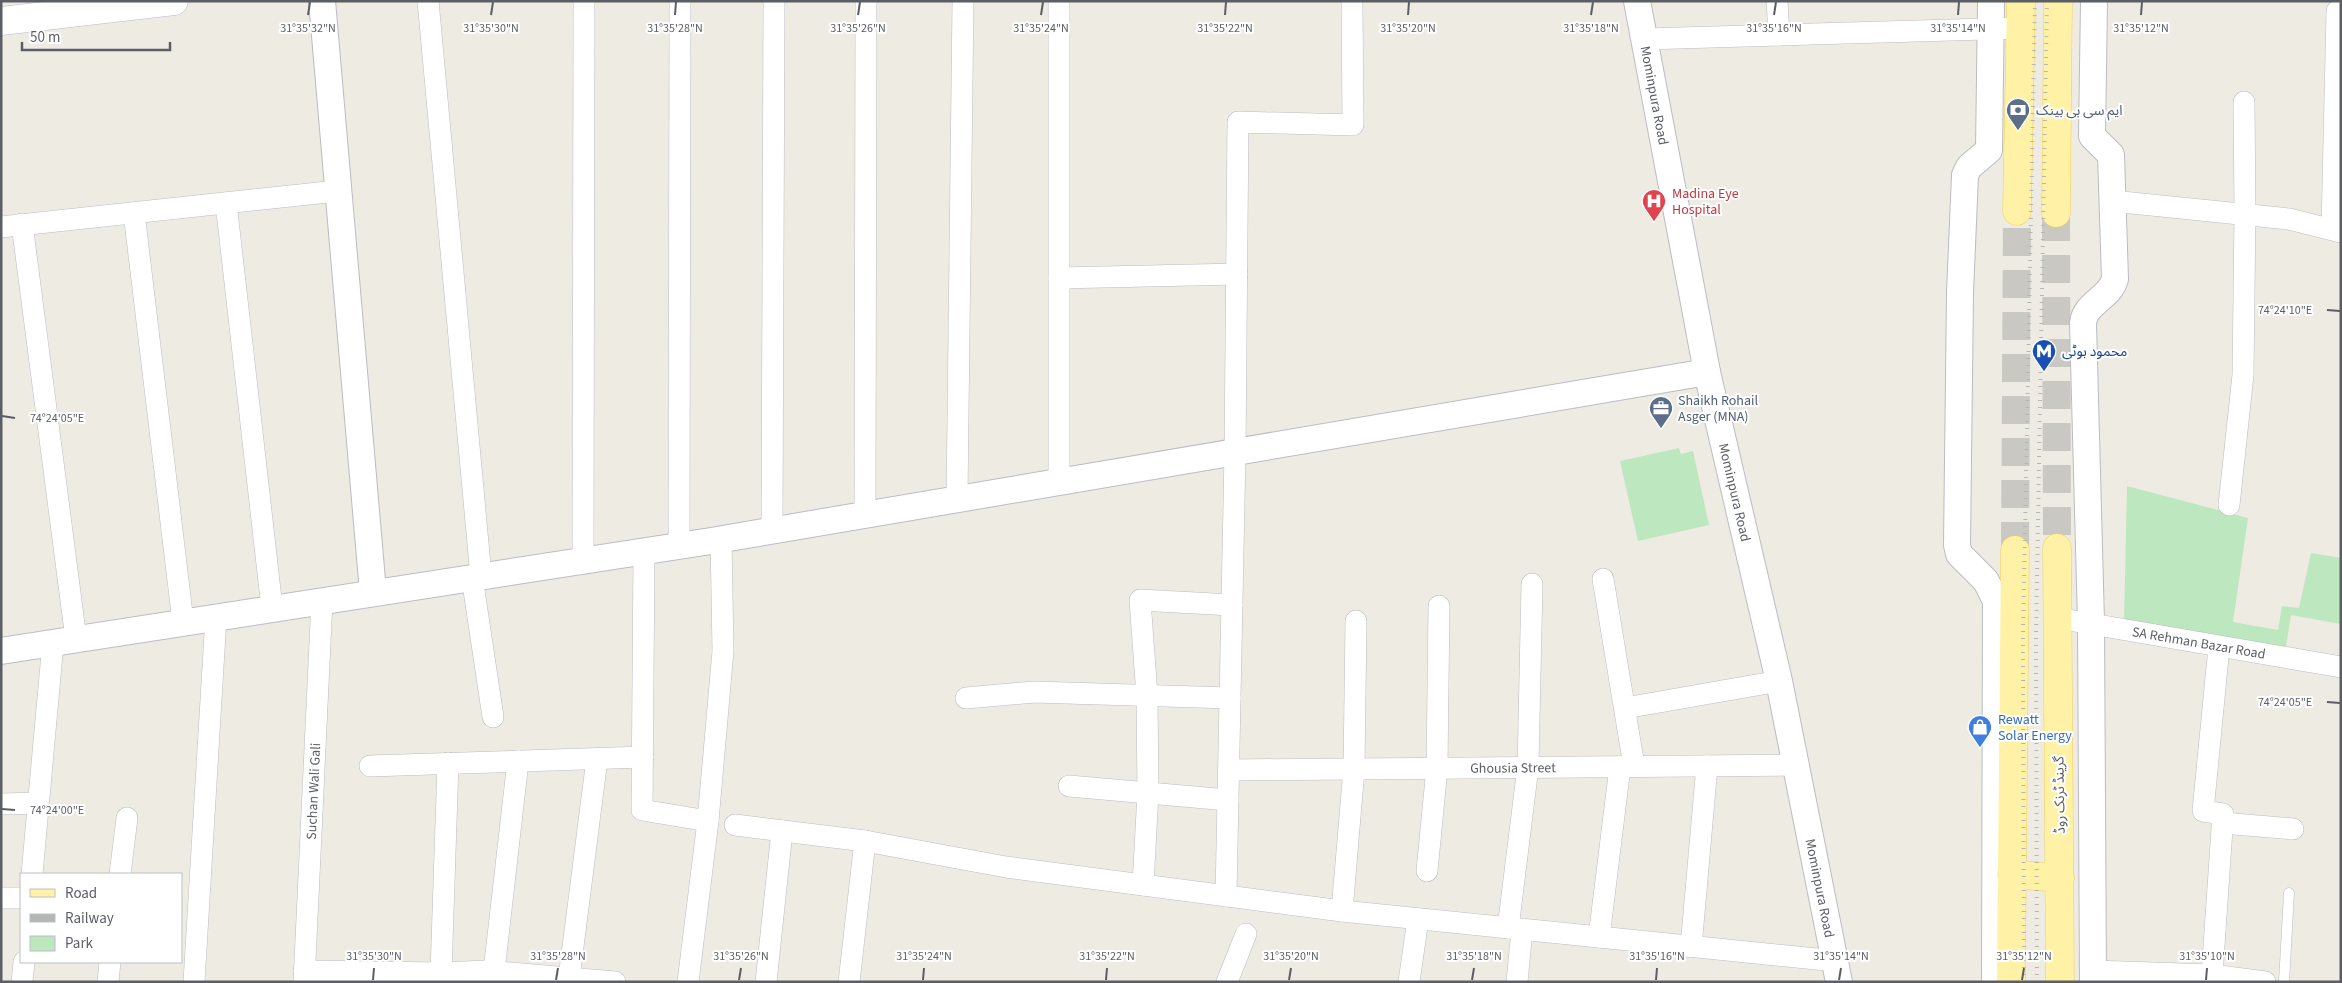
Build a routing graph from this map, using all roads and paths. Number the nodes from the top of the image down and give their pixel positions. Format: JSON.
{"nodes":[{"id":1,"x":174,"y":1,"type":"edge"},
{"id":2,"x":322,"y":1,"type":"edge"},
{"id":3,"x":428,"y":1,"type":"edge"},
{"id":4,"x":584,"y":1,"type":"edge"},
{"id":5,"x":680,"y":1,"type":"edge"},
{"id":6,"x":774,"y":1,"type":"edge"},
{"id":7,"x":866,"y":1,"type":"edge"},
{"id":8,"x":963,"y":1,"type":"edge"},
{"id":9,"x":1059,"y":1,"type":"edge"},
{"id":10,"x":1352,"y":1,"type":"edge"},
{"id":11,"x":1637,"y":1,"type":"edge"},
{"id":12,"x":1777,"y":1,"type":"edge"},
{"id":13,"x":1991,"y":1,"type":"edge"},
{"id":14,"x":2058,"y":1,"type":"edge"},
{"id":15,"x":2094,"y":1,"type":"edge"},
{"id":16,"x":2337,"y":11,"type":"dead end"},
{"id":17,"x":2021,"y":14,"type":"edge"},
{"id":18,"x":1,"y":21,"type":"edge"},
{"id":19,"x":1991,"y":30,"type":"junction"},
{"id":20,"x":1779,"y":35,"type":"junction"},
{"id":21,"x":1645,"y":39,"type":"junction"},
{"id":22,"x":2244,"y":102,"type":"dead end"},
{"id":23,"x":337,"y":191,"type":"junction"},
{"id":24,"x":2112,"y":201,"type":"junction"},
{"id":25,"x":226,"y":204,"type":"junction"},
{"id":26,"x":2017,"y":211,"type":"tunnel mouth"},
{"id":27,"x":134,"y":213,"type":"junction"},
{"id":28,"x":2056,"y":213,"type":"tunnel mouth"},
{"id":29,"x":2245,"y":215,"type":"junction"},
{"id":30,"x":12,"y":226,"type":"edge"},
{"id":31,"x":2336,"y":230,"type":"edge"},
{"id":32,"x":1237,"y":274,"type":"junction"},
{"id":33,"x":1059,"y":278,"type":"junction"},
{"id":34,"x":1707,"y":372,"type":"junction"},
{"id":35,"x":1235,"y":453,"type":"junction"},
{"id":36,"x":1059,"y":482,"type":"junction"},
{"id":37,"x":957,"y":499,"type":"junction"},
{"id":38,"x":2229,"y":505,"type":"dead end"},
{"id":39,"x":865,"y":515,"type":"junction"},
{"id":40,"x":772,"y":530,"type":"junction"},
{"id":41,"x":721,"y":539,"type":"junction"},
{"id":42,"x":679,"y":545,"type":"junction"},
{"id":43,"x":2057,"y":548,"type":"tunnel mouth"},
{"id":44,"x":2015,"y":550,"type":"tunnel mouth"},
{"id":45,"x":644,"y":551,"type":"junction"},
{"id":46,"x":583,"y":560,"type":"junction"},
{"id":47,"x":476,"y":576,"type":"junction"},
{"id":48,"x":1603,"y":579,"type":"dead end"},
{"id":49,"x":1532,"y":584,"type":"dead end"},
{"id":50,"x":373,"y":592,"type":"junction"},
{"id":51,"x":322,"y":600,"type":"junction"},
{"id":52,"x":1232,"y":605,"type":"junction"},
{"id":53,"x":1439,"y":606,"type":"dead end"},
{"id":54,"x":272,"y":608,"type":"junction"},
{"id":55,"x":216,"y":617,"type":"junction"},
{"id":56,"x":2057,"y":618,"type":"junction"},
{"id":57,"x":1356,"y":621,"type":"dead end"},
{"id":58,"x":183,"y":622,"type":"junction"},
{"id":59,"x":2091,"y":622,"type":"junction"},
{"id":60,"x":64,"y":641,"type":"junction"},
{"id":61,"x":2220,"y":647,"type":"junction"},
{"id":62,"x":1,"y":651,"type":"edge"},
{"id":63,"x":2341,"y":667,"type":"edge"},
{"id":64,"x":1779,"y":681,"type":"junction"},
{"id":65,"x":1147,"y":696,"type":"junction"},
{"id":66,"x":966,"y":698,"type":"dead end"},
{"id":67,"x":1230,"y":698,"type":"junction"},
{"id":68,"x":1624,"y":708,"type":"junction"},
{"id":69,"x":493,"y":717,"type":"dead end"},
{"id":70,"x":643,"y":757,"type":"junction"},
{"id":71,"x":597,"y":759,"type":"junction"},
{"id":72,"x":518,"y":761,"type":"junction"},
{"id":73,"x":448,"y":763,"type":"junction"},
{"id":74,"x":1797,"y":765,"type":"junction"},
{"id":75,"x":370,"y":766,"type":"dead end"},
{"id":76,"x":1627,"y":766,"type":"junction"},
{"id":77,"x":1708,"y":766,"type":"junction"},
{"id":78,"x":1528,"y":767,"type":"junction"},
{"id":79,"x":1437,"y":768,"type":"junction"},
{"id":80,"x":1354,"y":769,"type":"junction"},
{"id":81,"x":1229,"y":770,"type":"junction"},
{"id":82,"x":1069,"y":786,"type":"dead end"},
{"id":83,"x":1148,"y":793,"type":"junction"},
{"id":84,"x":1228,"y":800,"type":"junction"},
{"id":85,"x":39,"y":802,"type":"junction"},
{"id":86,"x":1,"y":804,"type":"edge"},
{"id":87,"x":126,"y":818,"type":"dead end"},
{"id":88,"x":708,"y":821,"type":"junction"},
{"id":89,"x":2222,"y":823,"type":"junction"},
{"id":90,"x":735,"y":825,"type":"dead end"},
{"id":91,"x":2293,"y":829,"type":"dead end"},
{"id":92,"x":782,"y":831,"type":"junction"},
{"id":93,"x":865,"y":841,"type":"junction"},
{"id":94,"x":1427,"y":871,"type":"dead end"},
{"id":95,"x":32,"y":873,"type":"edge"},
{"id":96,"x":120,"y":873,"type":"edge"},
{"id":97,"x":2011,"y":874,"type":"junction"},
{"id":98,"x":2060,"y":878,"type":"junction"},
{"id":99,"x":1143,"y":885,"type":"junction"},
{"id":100,"x":2289,"y":893,"type":"dead end"},
{"id":101,"x":1226,"y":896,"type":"junction"},
{"id":102,"x":1,"y":898,"type":"edge"},
{"id":103,"x":20,"y":898,"type":"edge"},
{"id":104,"x":1342,"y":911,"type":"junction"},
{"id":105,"x":1418,"y":919,"type":"junction"},
{"id":106,"x":1515,"y":929,"type":"junction"},
{"id":107,"x":1246,"y":934,"type":"dead end"},
{"id":108,"x":1599,"y":937,"type":"junction"},
{"id":109,"x":1692,"y":947,"type":"junction"},
{"id":110,"x":24,"y":963,"type":"edge"},
{"id":111,"x":110,"y":963,"type":"edge"},
{"id":112,"x":494,"y":971,"type":"junction"},
{"id":113,"x":1837,"y":971,"type":"edge"},
{"id":114,"x":2212,"y":975,"type":"junction"},
{"id":115,"x":304,"y":976,"type":"edge"},
{"id":116,"x":434,"y":976,"type":"edge"},
{"id":117,"x":2093,"y":976,"type":"edge"},
{"id":118,"x":529,"y":978,"type":"edge"},
{"id":119,"x":569,"y":978,"type":"junction"},
{"id":120,"x":1234,"y":980,"type":"edge"},
{"id":121,"x":22,"y":982,"type":"edge"},
{"id":122,"x":108,"y":982,"type":"edge"},
{"id":123,"x":194,"y":982,"type":"edge"},
{"id":124,"x":615,"y":982,"type":"edge"},
{"id":125,"x":688,"y":982,"type":"edge"},
{"id":126,"x":766,"y":982,"type":"edge"},
{"id":127,"x":849,"y":982,"type":"edge"},
{"id":128,"x":1409,"y":982,"type":"edge"},
{"id":129,"x":1516,"y":982,"type":"edge"},
{"id":130,"x":1995,"y":982,"type":"edge"},
{"id":131,"x":2011,"y":982,"type":"edge"},
{"id":132,"x":2060,"y":982,"type":"edge"},
{"id":133,"x":2265,"y":982,"type":"edge"},
{"id":134,"x":2284,"y":982,"type":"edge"}],
"edges":[{"from":1,"to":18,"type":"main road"},
{"from":2,"to":23,"type":"street"},
{"from":3,"to":47,"type":"street"},
{"from":4,"to":46,"type":"street"},
{"from":5,"to":42,"type":"street"},
{"from":6,"to":40,"type":"street"},
{"from":7,"to":39,"type":"street"},
{"from":8,"to":37,"type":"street"},
{"from":9,"to":33,"type":"street"},
{"from":10,"to":32,"type":"street"},
{"from":11,"to":21,"type":"street","name":"Mominpura Road"},
{"from":12,"to":20,"type":"street"},
{"from":13,"to":19,"type":"street"},
{"from":14,"to":28,"type":"main road"},
{"from":15,"to":24,"type":"street"},
{"from":16,"to":31,"type":"street"},
{"from":17,"to":19,"type":"street"},
{"from":17,"to":26,"type":"main road"},
{"from":19,"to":20,"type":"street"},
{"from":19,"to":130,"type":"street"},
{"from":20,"to":21,"type":"street"},
{"from":21,"to":34,"type":"street","name":"Mominpura Road"},
{"from":22,"to":29,"type":"street"},
{"from":23,"to":25,"type":"street"},
{"from":23,"to":50,"type":"street"},
{"from":24,"to":29,"type":"street"},
{"from":24,"to":59,"type":"street"},
{"from":25,"to":27,"type":"street"},
{"from":25,"to":54,"type":"street"},
{"from":27,"to":30,"type":"street"},
{"from":27,"to":58,"type":"street"},
{"from":29,"to":31,"type":"street"},
{"from":29,"to":38,"type":"street"},
{"from":30,"to":60,"type":"street"},
{"from":32,"to":33,"type":"street"},
{"from":32,"to":35,"type":"street"},
{"from":33,"to":36,"type":"street"},
{"from":34,"to":35,"type":"street"},
{"from":34,"to":64,"type":"street","name":"Mominpura Road"},
{"from":35,"to":36,"type":"street"},
{"from":35,"to":52,"type":"street"},
{"from":36,"to":37,"type":"street"},
{"from":37,"to":39,"type":"street"},
{"from":39,"to":40,"type":"street"},
{"from":40,"to":41,"type":"street"},
{"from":41,"to":42,"type":"street"},
{"from":41,"to":88,"type":"street"},
{"from":42,"to":45,"type":"street"},
{"from":43,"to":56,"type":"main road","name":"گرینڈ ٹرنک روڈ"},
{"from":44,"to":97,"type":"main road"},
{"from":45,"to":46,"type":"street"},
{"from":45,"to":70,"type":"street"},
{"from":46,"to":47,"type":"street"},
{"from":47,"to":50,"type":"street"},
{"from":47,"to":69,"type":"street"},
{"from":48,"to":68,"type":"street"},
{"from":49,"to":78,"type":"street"},
{"from":50,"to":51,"type":"street"},
{"from":51,"to":54,"type":"street"},
{"from":51,"to":115,"type":"street","name":"Suchan Wali Gali"},
{"from":52,"to":65,"type":"street"},
{"from":52,"to":67,"type":"street"},
{"from":53,"to":79,"type":"street"},
{"from":54,"to":55,"type":"street"},
{"from":55,"to":58,"type":"street"},
{"from":55,"to":123,"type":"street"},
{"from":56,"to":59,"type":"street","name":"SA Rehman Bazar Road"},
{"from":56,"to":98,"type":"main road","name":"گرینڈ ٹرنک روڈ"},
{"from":57,"to":80,"type":"street"},
{"from":58,"to":60,"type":"street"},
{"from":59,"to":61,"type":"street","name":"SA Rehman Bazar Road"},
{"from":59,"to":117,"type":"street"},
{"from":60,"to":62,"type":"street"},
{"from":60,"to":85,"type":"street"},
{"from":61,"to":63,"type":"street","name":"SA Rehman Bazar Road"},
{"from":61,"to":89,"type":"street"},
{"from":64,"to":68,"type":"street"},
{"from":64,"to":74,"type":"street","name":"Mominpura Road"},
{"from":65,"to":66,"type":"street"},
{"from":65,"to":67,"type":"street"},
{"from":65,"to":83,"type":"street"},
{"from":67,"to":81,"type":"street"},
{"from":68,"to":76,"type":"street"},
{"from":70,"to":71,"type":"street"},
{"from":70,"to":88,"type":"street"},
{"from":71,"to":72,"type":"street"},
{"from":71,"to":119,"type":"street"},
{"from":72,"to":73,"type":"street"},
{"from":72,"to":112,"type":"street"},
{"from":73,"to":75,"type":"street"},
{"from":73,"to":116,"type":"street"},
{"from":74,"to":77,"type":"street","name":"Ghousia Street"},
{"from":74,"to":113,"type":"street","name":"Mominpura Road"},
{"from":76,"to":77,"type":"street","name":"Ghousia Street"},
{"from":76,"to":78,"type":"street","name":"Ghousia Street"},
{"from":76,"to":108,"type":"street"},
{"from":77,"to":109,"type":"street"},
{"from":78,"to":79,"type":"street","name":"Ghousia Street"},
{"from":78,"to":106,"type":"street"},
{"from":79,"to":80,"type":"street","name":"Ghousia Street"},
{"from":79,"to":94,"type":"street"},
{"from":80,"to":81,"type":"street","name":"Ghousia Street"},
{"from":80,"to":104,"type":"street"},
{"from":81,"to":84,"type":"street"},
{"from":82,"to":83,"type":"street"},
{"from":83,"to":84,"type":"street"},
{"from":83,"to":99,"type":"street"},
{"from":84,"to":101,"type":"street"},
{"from":85,"to":86,"type":"street"},
{"from":85,"to":95,"type":"street"},
{"from":87,"to":96,"type":"street"},
{"from":88,"to":125,"type":"street"},
{"from":89,"to":91,"type":"street"},
{"from":89,"to":114,"type":"street"},
{"from":90,"to":92,"type":"street"},
{"from":92,"to":93,"type":"street"},
{"from":92,"to":126,"type":"street"},
{"from":93,"to":99,"type":"street"},
{"from":93,"to":127,"type":"street"},
{"from":97,"to":98,"type":"main road"},
{"from":97,"to":131,"type":"main road"},
{"from":98,"to":132,"type":"main road","name":"گرینڈ ٹرنک روڈ"},
{"from":99,"to":101,"type":"street"},
{"from":100,"to":134,"type":"lane"},
{"from":101,"to":104,"type":"street"},
{"from":102,"to":103,"type":"street"},
{"from":104,"to":105,"type":"street"},
{"from":105,"to":106,"type":"street"},
{"from":105,"to":128,"type":"street"},
{"from":106,"to":108,"type":"street"},
{"from":106,"to":129,"type":"street"},
{"from":107,"to":120,"type":"street"},
{"from":108,"to":109,"type":"street"},
{"from":109,"to":113,"type":"street"},
{"from":110,"to":121,"type":"street"},
{"from":111,"to":122,"type":"street"},
{"from":112,"to":116,"type":"street"},
{"from":112,"to":118,"type":"street"},
{"from":114,"to":117,"type":"street"},
{"from":114,"to":133,"type":"street"},
{"from":115,"to":116,"type":"street"},
{"from":118,"to":119,"type":"street"},
{"from":119,"to":124,"type":"street"}]}
